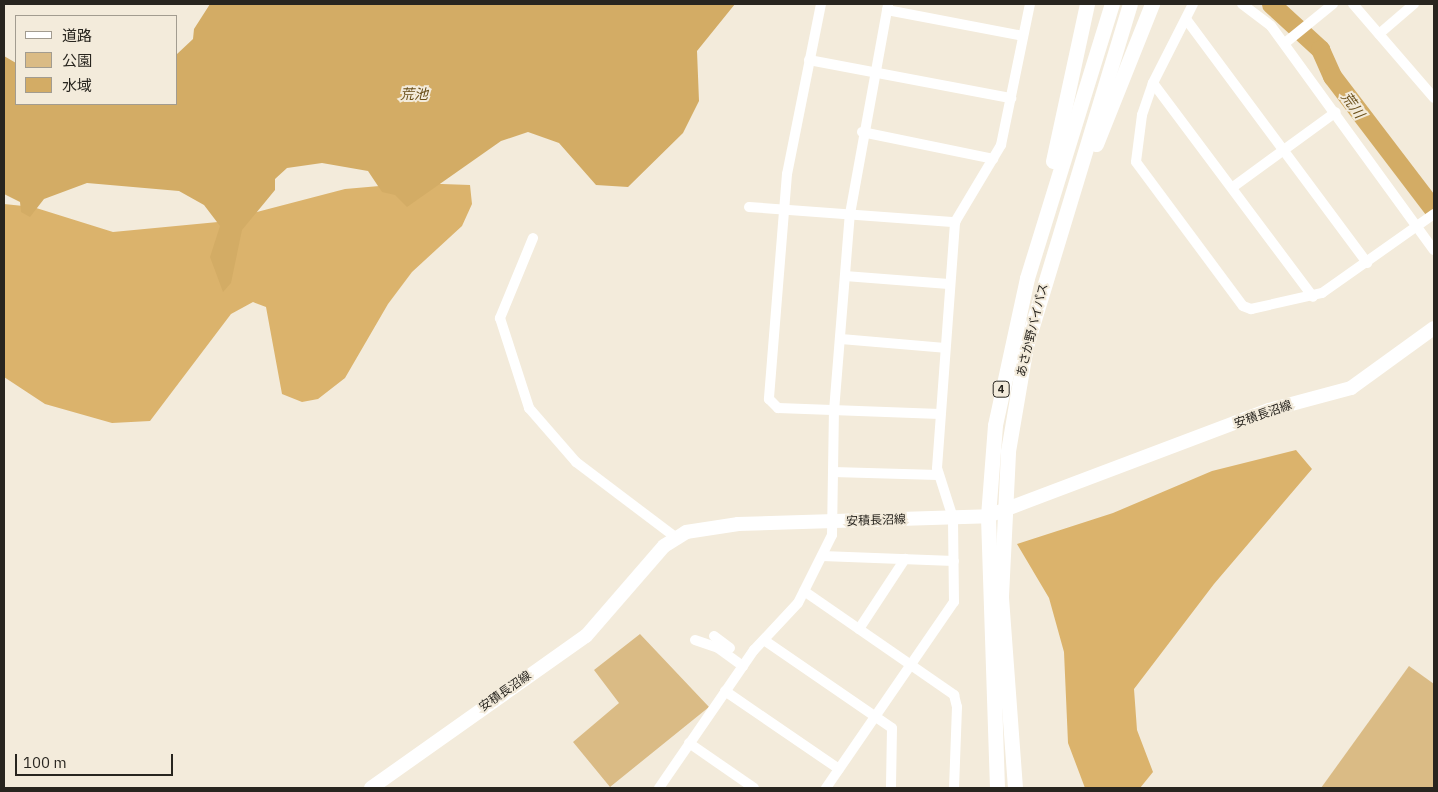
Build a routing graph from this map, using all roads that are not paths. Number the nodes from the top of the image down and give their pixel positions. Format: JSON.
{"nodes":[{"id":1,"x":821,"y":4,"type":"edge"},
{"id":2,"x":1030,"y":4,"type":"edge"},
{"id":3,"x":1087,"y":4,"type":"edge"},
{"id":4,"x":1112,"y":4,"type":"edge"},
{"id":5,"x":1130,"y":4,"type":"edge"},
{"id":6,"x":1152,"y":4,"type":"edge"},
{"id":7,"x":1193,"y":4,"type":"edge"},
{"id":8,"x":1242,"y":4,"type":"edge"},
{"id":9,"x":1333,"y":4,"type":"edge"},
{"id":10,"x":1353,"y":4,"type":"edge"},
{"id":11,"x":1414,"y":4,"type":"edge"},
{"id":12,"x":887,"y":7,"type":"edge"},
{"id":13,"x":1186,"y":19,"type":"junction"},
{"id":14,"x":1379,"y":34,"type":"junction"},
{"id":15,"x":1023,"y":36,"type":"junction"},
{"id":16,"x":1285,"y":43,"type":"junction"},
{"id":17,"x":810,"y":60,"type":"junction"},
{"id":18,"x":876,"y":70,"type":"junction"},
{"id":19,"x":1153,"y":83,"type":"junction"},
{"id":20,"x":1011,"y":98,"type":"junction"},
{"id":21,"x":1434,"y":98,"type":"edge"},
{"id":22,"x":1336,"y":112,"type":"junction"},
{"id":23,"x":862,"y":132,"type":"junction"},
{"id":24,"x":1285,"y":149,"type":"junction"},
{"id":25,"x":993,"y":159,"type":"junction"},
{"id":26,"x":1233,"y":187,"type":"junction"},
{"id":27,"x":749,"y":208,"type":"dead end"},
{"id":28,"x":784,"y":210,"type":"junction"},
{"id":29,"x":850,"y":214,"type":"junction"},
{"id":30,"x":1434,"y":214,"type":"edge"},
{"id":31,"x":955,"y":222,"type":"junction"},
{"id":32,"x":1419,"y":226,"type":"junction"},
{"id":33,"x":534,"y":238,"type":"dead end"},
{"id":34,"x":1038,"y":243,"type":"junction"},
{"id":35,"x":1434,"y":250,"type":"edge"},
{"id":36,"x":1367,"y":263,"type":"junction"},
{"id":37,"x":1049,"y":265,"type":"junction"},
{"id":38,"x":845,"y":276,"type":"junction"},
{"id":39,"x":949,"y":284,"type":"junction"},
{"id":40,"x":1313,"y":297,"type":"junction"},
{"id":41,"x":1434,"y":328,"type":"edge"},
{"id":42,"x":841,"y":339,"type":"junction"},
{"id":43,"x":945,"y":348,"type":"junction"},
{"id":44,"x":834,"y":411,"type":"junction"},
{"id":45,"x":940,"y":414,"type":"junction"},
{"id":46,"x":833,"y":472,"type":"junction"},
{"id":47,"x":938,"y":475,"type":"junction"},
{"id":48,"x":1004,"y":509,"type":"junction"},
{"id":49,"x":988,"y":516,"type":"junction"},
{"id":50,"x":953,"y":518,"type":"junction"},
{"id":51,"x":832,"y":522,"type":"junction"},
{"id":52,"x":675,"y":537,"type":"junction"},
{"id":53,"x":822,"y":556,"type":"junction"},
{"id":54,"x":905,"y":559,"type":"junction"},
{"id":55,"x":954,"y":561,"type":"junction"},
{"id":56,"x":804,"y":591,"type":"junction"},
{"id":57,"x":859,"y":629,"type":"junction"},
{"id":58,"x":714,"y":636,"type":"dead end"},
{"id":59,"x":695,"y":640,"type":"dead end"},
{"id":60,"x":764,"y":640,"type":"junction"},
{"id":61,"x":745,"y":664,"type":"junction"},
{"id":62,"x":911,"y":665,"type":"junction"},
{"id":63,"x":725,"y":691,"type":"junction"},
{"id":64,"x":876,"y":717,"type":"junction"},
{"id":65,"x":689,"y":743,"type":"junction"},
{"id":66,"x":839,"y":769,"type":"junction"},
{"id":67,"x":371,"y":788,"type":"edge"},
{"id":68,"x":659,"y":788,"type":"edge"},
{"id":69,"x":754,"y":788,"type":"edge"},
{"id":70,"x":826,"y":788,"type":"edge"},
{"id":71,"x":891,"y":788,"type":"edge"},
{"id":72,"x":954,"y":788,"type":"edge"},
{"id":73,"x":996,"y":788,"type":"edge"},
{"id":74,"x":1015,"y":788,"type":"edge"}],
"edges":[{"from":1,"to":17,"type":"street"},
{"from":2,"to":15,"type":"street"},
{"from":3,"to":34,"type":"highway"},
{"from":4,"to":34,"type":"highway","name":"あさか野バイパス","number":"4"},
{"from":5,"to":37,"type":"highway","name":"あさか野バイパス","number":"4"},
{"from":6,"to":37,"type":"highway"},
{"from":7,"to":13,"type":"street"},
{"from":8,"to":16,"type":"street"},
{"from":9,"to":16,"type":"street"},
{"from":10,"to":14,"type":"street"},
{"from":11,"to":14,"type":"street"},
{"from":12,"to":15,"type":"street"},
{"from":12,"to":18,"type":"street"},
{"from":13,"to":19,"type":"street"},
{"from":13,"to":24,"type":"street"},
{"from":14,"to":21,"type":"street"},
{"from":15,"to":20,"type":"street"},
{"from":16,"to":22,"type":"street"},
{"from":17,"to":18,"type":"street"},
{"from":17,"to":28,"type":"street"},
{"from":18,"to":20,"type":"street"},
{"from":18,"to":23,"type":"street"},
{"from":19,"to":26,"type":"street"},
{"from":19,"to":40,"type":"street"},
{"from":20,"to":25,"type":"street"},
{"from":22,"to":24,"type":"street"},
{"from":22,"to":32,"type":"street"},
{"from":23,"to":25,"type":"street"},
{"from":23,"to":29,"type":"street"},
{"from":24,"to":26,"type":"street"},
{"from":24,"to":36,"type":"street"},
{"from":25,"to":31,"type":"street"},
{"from":26,"to":40,"type":"street"},
{"from":27,"to":28,"type":"street"},
{"from":28,"to":29,"type":"street"},
{"from":28,"to":44,"type":"street"},
{"from":29,"to":31,"type":"street"},
{"from":29,"to":38,"type":"street"},
{"from":30,"to":32,"type":"street"},
{"from":31,"to":39,"type":"street"},
{"from":32,"to":35,"type":"street"},
{"from":32,"to":36,"type":"street"},
{"from":33,"to":52,"type":"street"},
{"from":34,"to":49,"type":"highway","name":"あさか野バイパス","number":"4"},
{"from":36,"to":40,"type":"street"},
{"from":37,"to":48,"type":"highway","name":"あさか野バイパス","number":"4"},
{"from":38,"to":39,"type":"street"},
{"from":38,"to":42,"type":"street"},
{"from":39,"to":43,"type":"street"},
{"from":41,"to":48,"type":"main road","name":"安積長沼線"},
{"from":42,"to":43,"type":"street"},
{"from":42,"to":44,"type":"street"},
{"from":43,"to":45,"type":"street"},
{"from":44,"to":45,"type":"street"},
{"from":44,"to":46,"type":"street"},
{"from":45,"to":47,"type":"street"},
{"from":46,"to":47,"type":"street"},
{"from":46,"to":51,"type":"street"},
{"from":47,"to":50,"type":"street"},
{"from":48,"to":49,"type":"main road","name":"安積長沼線"},
{"from":48,"to":74,"type":"highway","name":"あさか野バイパス","number":"4"},
{"from":49,"to":50,"type":"main road","name":"安積長沼線"},
{"from":49,"to":73,"type":"highway","name":"あさか野バイパス","number":"4"},
{"from":50,"to":51,"type":"main road","name":"安積長沼線"},
{"from":50,"to":55,"type":"street"},
{"from":51,"to":52,"type":"main road","name":"安積長沼線"},
{"from":51,"to":53,"type":"street"},
{"from":52,"to":67,"type":"main road","name":"安積長沼線"},
{"from":53,"to":54,"type":"street"},
{"from":53,"to":56,"type":"street"},
{"from":54,"to":55,"type":"street"},
{"from":54,"to":57,"type":"street"},
{"from":55,"to":62,"type":"street"},
{"from":56,"to":57,"type":"street"},
{"from":56,"to":60,"type":"street"},
{"from":57,"to":62,"type":"street"},
{"from":58,"to":61,"type":"street"},
{"from":59,"to":61,"type":"street"},
{"from":60,"to":61,"type":"street"},
{"from":60,"to":64,"type":"street"},
{"from":61,"to":63,"type":"street"},
{"from":62,"to":64,"type":"street"},
{"from":62,"to":72,"type":"street"},
{"from":63,"to":65,"type":"street"},
{"from":63,"to":66,"type":"street"},
{"from":64,"to":66,"type":"street"},
{"from":64,"to":71,"type":"street"},
{"from":65,"to":68,"type":"street"},
{"from":65,"to":69,"type":"street"},
{"from":66,"to":70,"type":"street"}]}
